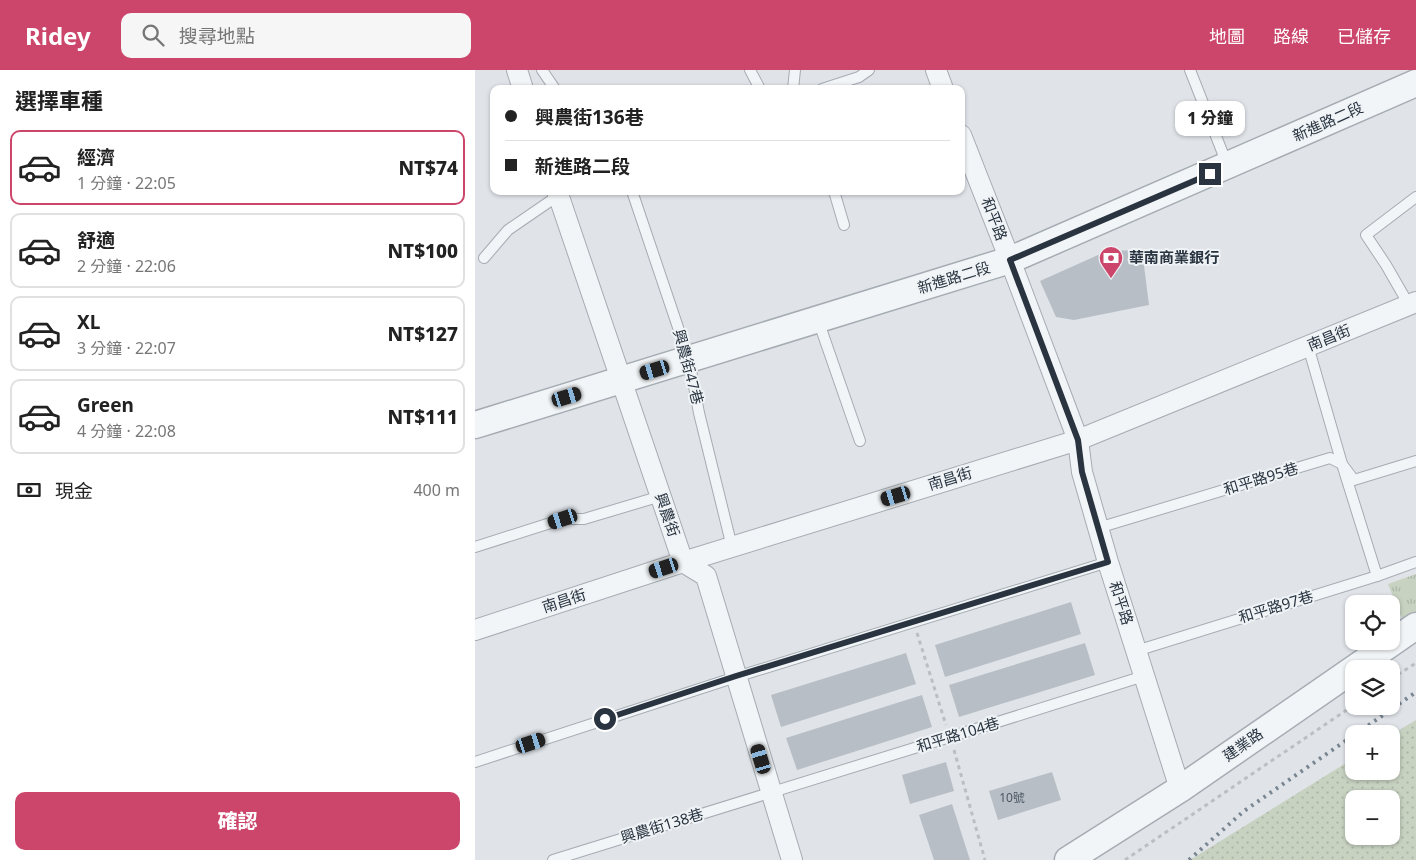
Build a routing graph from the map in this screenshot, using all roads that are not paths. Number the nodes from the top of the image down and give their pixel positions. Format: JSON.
{"nodes":[{"id":1,"x":517,"y":70,"type":"edge"},
{"id":2,"x":542,"y":70,"type":"edge"},
{"id":3,"x":750,"y":70,"type":"edge"},
{"id":4,"x":795,"y":70,"type":"edge"},
{"id":5,"x":869,"y":70,"type":"edge"},
{"id":6,"x":935,"y":70,"type":"edge"},
{"id":7,"x":1190,"y":70,"type":"edge"},
{"id":8,"x":1416,"y":83,"type":"edge"},
{"id":9,"x":522,"y":85,"type":"edge"},
{"id":10,"x":552,"y":85,"type":"edge"},
{"id":11,"x":758,"y":85,"type":"edge"},
{"id":12,"x":793,"y":85,"type":"edge"},
{"id":13,"x":834,"y":85,"type":"edge"},
{"id":14,"x":941,"y":85,"type":"edge"},
{"id":15,"x":965,"y":146,"type":"edge"},
{"id":16,"x":1228,"y":166,"type":"junction"},
{"id":17,"x":555,"y":195,"type":"edge"},
{"id":18,"x":559,"y":195,"type":"edge"},
{"id":19,"x":632,"y":195,"type":"edge"},
{"id":20,"x":835,"y":195,"type":"edge"},
{"id":21,"x":1416,"y":197,"type":"edge"},
{"id":22,"x":844,"y":225,"type":"dead end"},
{"id":23,"x":485,"y":258,"type":"dead end"},
{"id":24,"x":1010,"y":260,"type":"junction"},
{"id":25,"x":1412,"y":304,"type":"edge"},
{"id":26,"x":818,"y":320,"type":"junction"},
{"id":27,"x":1308,"y":346,"type":"junction"},
{"id":28,"x":689,"y":360,"type":"junction"},
{"id":29,"x":622,"y":380,"type":"junction"},
{"id":30,"x":475,"y":425,"type":"edge"},
{"id":31,"x":1078,"y":440,"type":"junction"},
{"id":32,"x":860,"y":441,"type":"dead end"},
{"id":33,"x":1416,"y":461,"type":"edge"},
{"id":34,"x":1342,"y":464,"type":"junction"},
{"id":35,"x":661,"y":496,"type":"junction"},
{"id":36,"x":1098,"y":528,"type":"junction"},
{"id":37,"x":475,"y":547,"type":"edge"},
{"id":38,"x":732,"y":547,"type":"junction"},
{"id":39,"x":683,"y":562,"type":"junction"},
{"id":40,"x":1108,"y":562,"type":"junction"},
{"id":41,"x":1416,"y":562,"type":"edge"},
{"id":42,"x":1377,"y":576,"type":"junction"},
{"id":43,"x":1416,"y":626,"type":"edge"},
{"id":44,"x":475,"y":630,"type":"edge"},
{"id":45,"x":1136,"y":651,"type":"junction"},
{"id":46,"x":736,"y":676,"type":"junction"},
{"id":47,"x":1144,"y":676,"type":"junction"},
{"id":48,"x":475,"y":762,"type":"edge"},
{"id":49,"x":1180,"y":789,"type":"junction"},
{"id":50,"x":771,"y":792,"type":"junction"},
{"id":51,"x":553,"y":860,"type":"edge"},
{"id":52,"x":792,"y":860,"type":"edge"},
{"id":53,"x":1068,"y":860,"type":"edge"}],
"edges":[{"from":1,"to":9,"type":"street"},
{"from":2,"to":10,"type":"lane"},
{"from":3,"to":11,"type":"lane"},
{"from":4,"to":12,"type":"lane"},
{"from":5,"to":13,"type":"lane"},
{"from":6,"to":14,"type":"street"},
{"from":7,"to":16,"type":"lane"},
{"from":8,"to":16,"type":"street","name":"新進路二段"},
{"from":15,"to":24,"type":"street","name":"和平路"},
{"from":16,"to":24,"type":"street","name":"新進路二段"},
{"from":17,"to":23,"type":"lane"},
{"from":18,"to":29,"type":"street","name":"興農街"},
{"from":19,"to":28,"type":"lane","name":"興農街47巷"},
{"from":20,"to":22,"type":"lane"},
{"from":21,"to":25,"type":"lane"},
{"from":24,"to":26,"type":"street","name":"新進路二段"},
{"from":24,"to":31,"type":"street","name":"和平路"},
{"from":25,"to":27,"type":"street","name":"南昌街"},
{"from":26,"to":28,"type":"street","name":"新進路二段"},
{"from":26,"to":32,"type":"lane"},
{"from":27,"to":31,"type":"street","name":"南昌街"},
{"from":27,"to":34,"type":"lane"},
{"from":28,"to":29,"type":"street","name":"新進路二段"},
{"from":28,"to":38,"type":"lane","name":"興農街47巷"},
{"from":29,"to":30,"type":"street","name":"新進路二段"},
{"from":29,"to":35,"type":"street","name":"興農街"},
{"from":31,"to":36,"type":"street","name":"和平路"},
{"from":31,"to":38,"type":"street","name":"南昌街"},
{"from":33,"to":34,"type":"lane"},
{"from":34,"to":36,"type":"lane","name":"和平路95巷"},
{"from":34,"to":42,"type":"lane"},
{"from":35,"to":37,"type":"lane"},
{"from":35,"to":39,"type":"street","name":"興農街"},
{"from":36,"to":40,"type":"street","name":"和平路"},
{"from":38,"to":39,"type":"street","name":"南昌街"},
{"from":39,"to":44,"type":"street","name":"南昌街"},
{"from":39,"to":46,"type":"street"},
{"from":40,"to":45,"type":"street","name":"和平路"},
{"from":40,"to":46,"type":"lane"},
{"from":41,"to":42,"type":"lane","name":"和平路97巷"},
{"from":42,"to":45,"type":"lane","name":"和平路97巷"},
{"from":43,"to":49,"type":"street","name":"建業路"},
{"from":45,"to":47,"type":"street","name":"和平路"},
{"from":46,"to":48,"type":"lane"},
{"from":46,"to":50,"type":"street"},
{"from":47,"to":49,"type":"street","name":"和平路"},
{"from":47,"to":50,"type":"lane","name":"和平路104巷"},
{"from":49,"to":53,"type":"street","name":"建業路"},
{"from":50,"to":51,"type":"lane","name":"興農街138巷"},
{"from":50,"to":52,"type":"street"}]}
